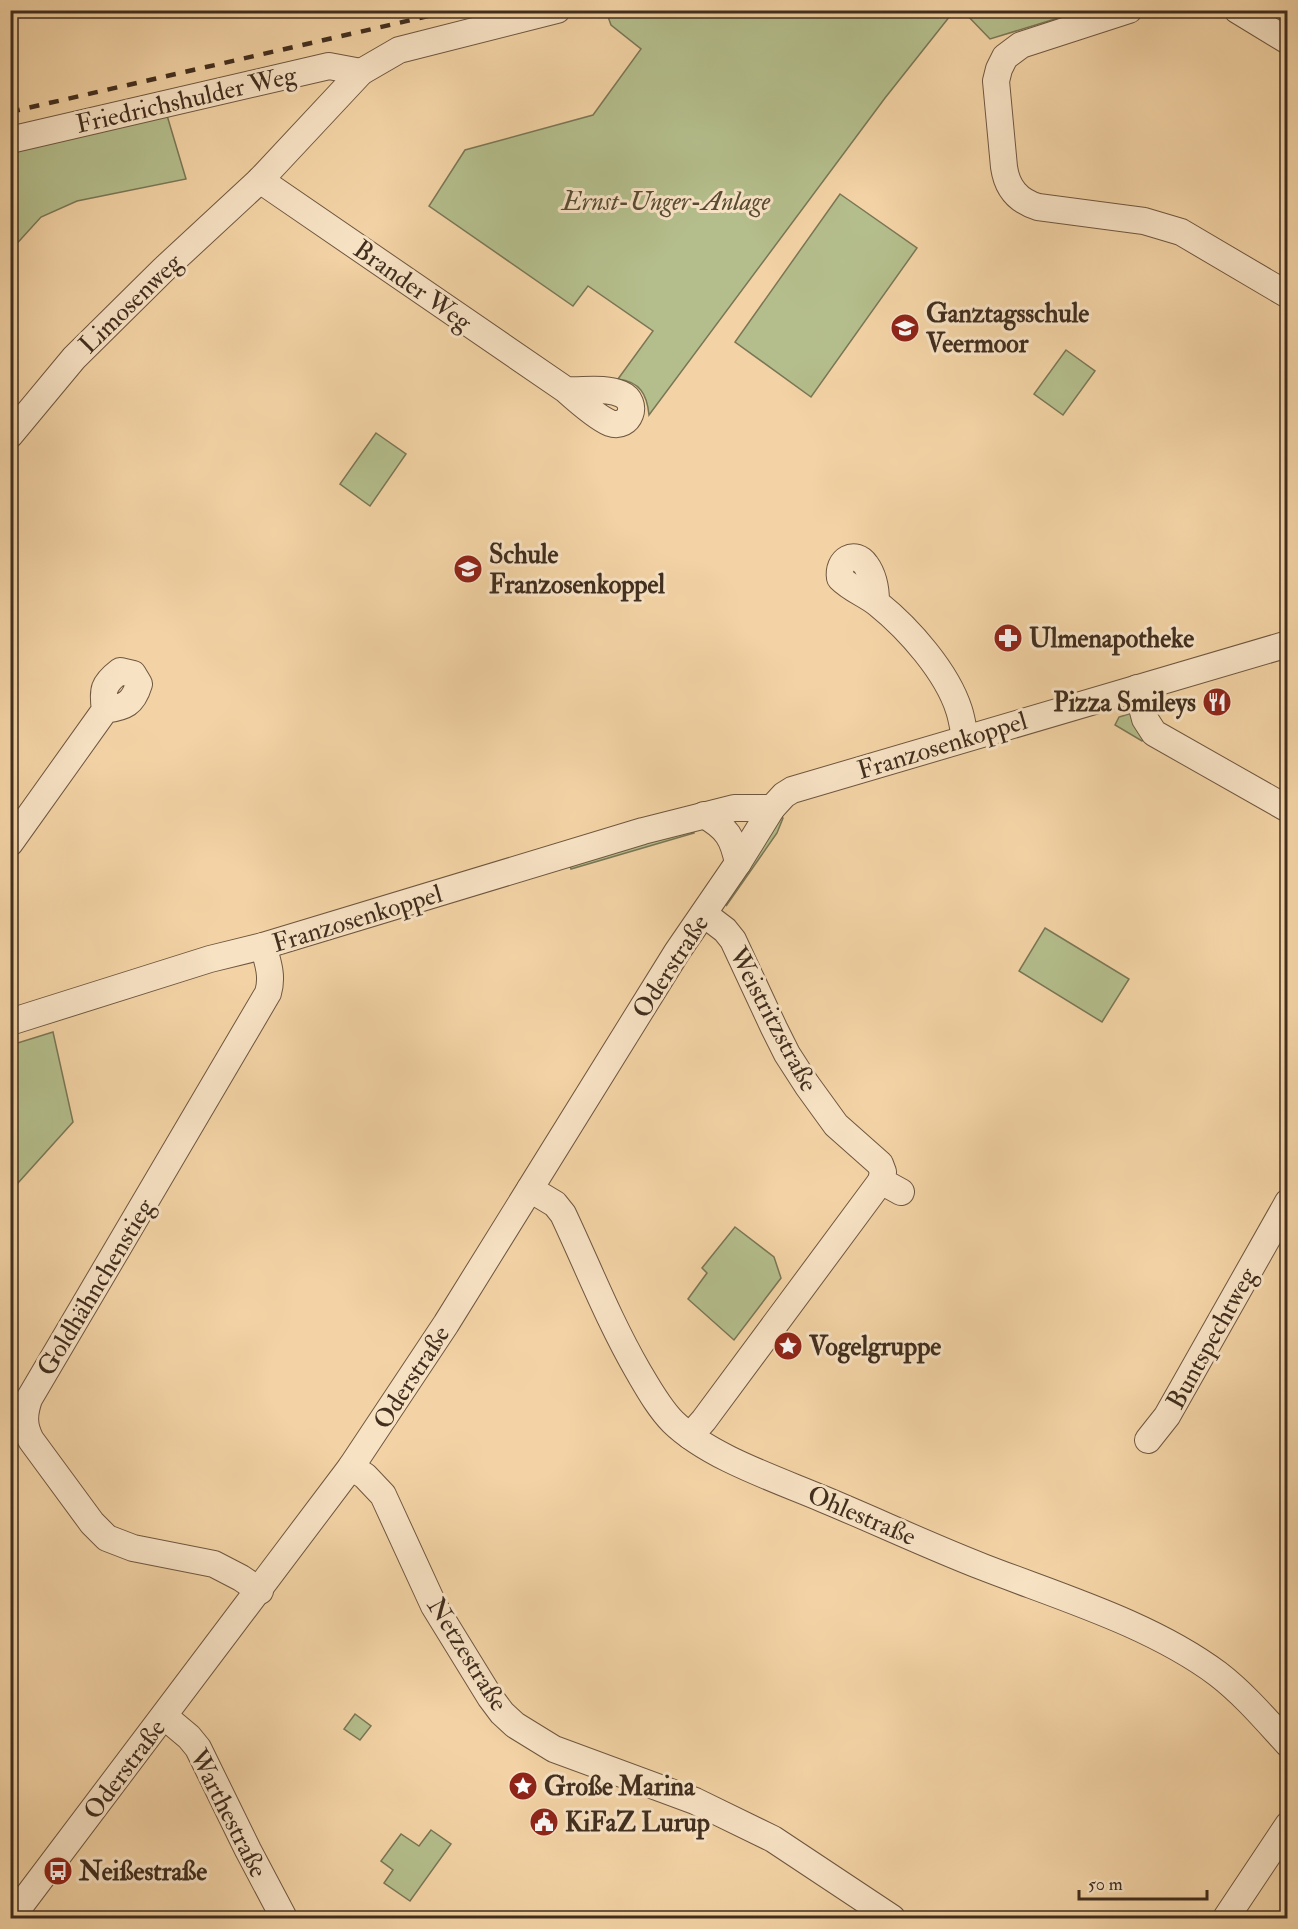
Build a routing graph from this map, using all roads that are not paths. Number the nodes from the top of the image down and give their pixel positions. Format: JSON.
{"nodes":[{"id":1,"x":557,"y":10,"type":"edge"},
{"id":2,"x":1129,"y":10,"type":"edge"},
{"id":3,"x":1238,"y":10,"type":"edge"},
{"id":4,"x":1287,"y":41,"type":"edge"},
{"id":5,"x":361,"y":72,"type":"junction"},
{"id":6,"x":10,"y":140,"type":"edge"},
{"id":7,"x":260,"y":180,"type":"junction"},
{"id":8,"x":1287,"y":295,"type":"edge"},
{"id":9,"x":566,"y":390,"type":"dead end"},
{"id":10,"x":10,"y":435,"type":"edge"},
{"id":11,"x":876,"y":602,"type":"dead end"},
{"id":12,"x":1287,"y":644,"type":"edge"},
{"id":13,"x":1137,"y":688,"type":"junction"},
{"id":14,"x":105,"y":710,"type":"dead end"},
{"id":15,"x":965,"y":737,"type":"junction"},
{"id":16,"x":772,"y":808,"type":"junction"},
{"id":17,"x":1287,"y":809,"type":"edge"},
{"id":18,"x":704,"y":815,"type":"junction"},
{"id":19,"x":10,"y":843,"type":"edge"},
{"id":20,"x":738,"y":863,"type":"junction"},
{"id":21,"x":704,"y":914,"type":"junction"},
{"id":22,"x":263,"y":946,"type":"junction"},
{"id":23,"x":10,"y":1022,"type":"edge"},
{"id":24,"x":530,"y":1189,"type":"junction"},
{"id":25,"x":1287,"y":1202,"type":"edge"},
{"id":26,"x":690,"y":1436,"type":"junction"},
{"id":27,"x":1148,"y":1440,"type":"dead end"},
{"id":28,"x":351,"y":1467,"type":"junction"},
{"id":29,"x":260,"y":1591,"type":"junction"},
{"id":30,"x":164,"y":1716,"type":"junction"},
{"id":31,"x":1287,"y":1744,"type":"edge"},
{"id":32,"x":1287,"y":1825,"type":"edge"},
{"id":33,"x":11,"y":1918,"type":"edge"},
{"id":34,"x":285,"y":1918,"type":"edge"},
{"id":35,"x":892,"y":1918,"type":"edge"},
{"id":36,"x":1226,"y":1918,"type":"edge"}],
"edges":[{"from":1,"to":5,"type":"street","name":"Friedrichshulder Weg"},
{"from":2,"to":8,"type":"street"},
{"from":3,"to":4,"type":"street"},
{"from":5,"to":6,"type":"street","name":"Friedrichshulder Weg"},
{"from":5,"to":7,"type":"street","name":"Friedrichshulder Weg"},
{"from":7,"to":9,"type":"street","name":"Brander Weg"},
{"from":7,"to":10,"type":"street","name":"Limosenweg"},
{"from":11,"to":15,"type":"street"},
{"from":12,"to":13,"type":"street","name":"Franzosenkoppel"},
{"from":13,"to":15,"type":"street","name":"Franzosenkoppel"},
{"from":13,"to":17,"type":"street"},
{"from":14,"to":19,"type":"street"},
{"from":15,"to":16,"type":"street","name":"Franzosenkoppel"},
{"from":16,"to":18,"type":"street","name":"Franzosenkoppel"},
{"from":16,"to":20,"type":"street","name":"Oderstraße"},
{"from":18,"to":20,"type":"street"},
{"from":18,"to":22,"type":"street","name":"Franzosenkoppel"},
{"from":20,"to":21,"type":"street","name":"Oderstraße"},
{"from":21,"to":24,"type":"street","name":"Oderstraße"},
{"from":21,"to":26,"type":"street","name":"Weistritzstraße"},
{"from":22,"to":23,"type":"street","name":"Franzosenkoppel"},
{"from":22,"to":29,"type":"street","name":"Goldhähnchenstieg"},
{"from":24,"to":26,"type":"street","name":"Ohlestraße"},
{"from":24,"to":28,"type":"street","name":"Oderstraße"},
{"from":25,"to":27,"type":"street","name":"Buntspechtweg"},
{"from":26,"to":31,"type":"street","name":"Ohlestraße"},
{"from":28,"to":29,"type":"street","name":"Oderstraße"},
{"from":28,"to":35,"type":"street","name":"Netzestraße"},
{"from":29,"to":30,"type":"street","name":"Oderstraße"},
{"from":30,"to":33,"type":"street","name":"Oderstraße"},
{"from":30,"to":34,"type":"street","name":"Warthestraße"},
{"from":32,"to":36,"type":"street"}]}
